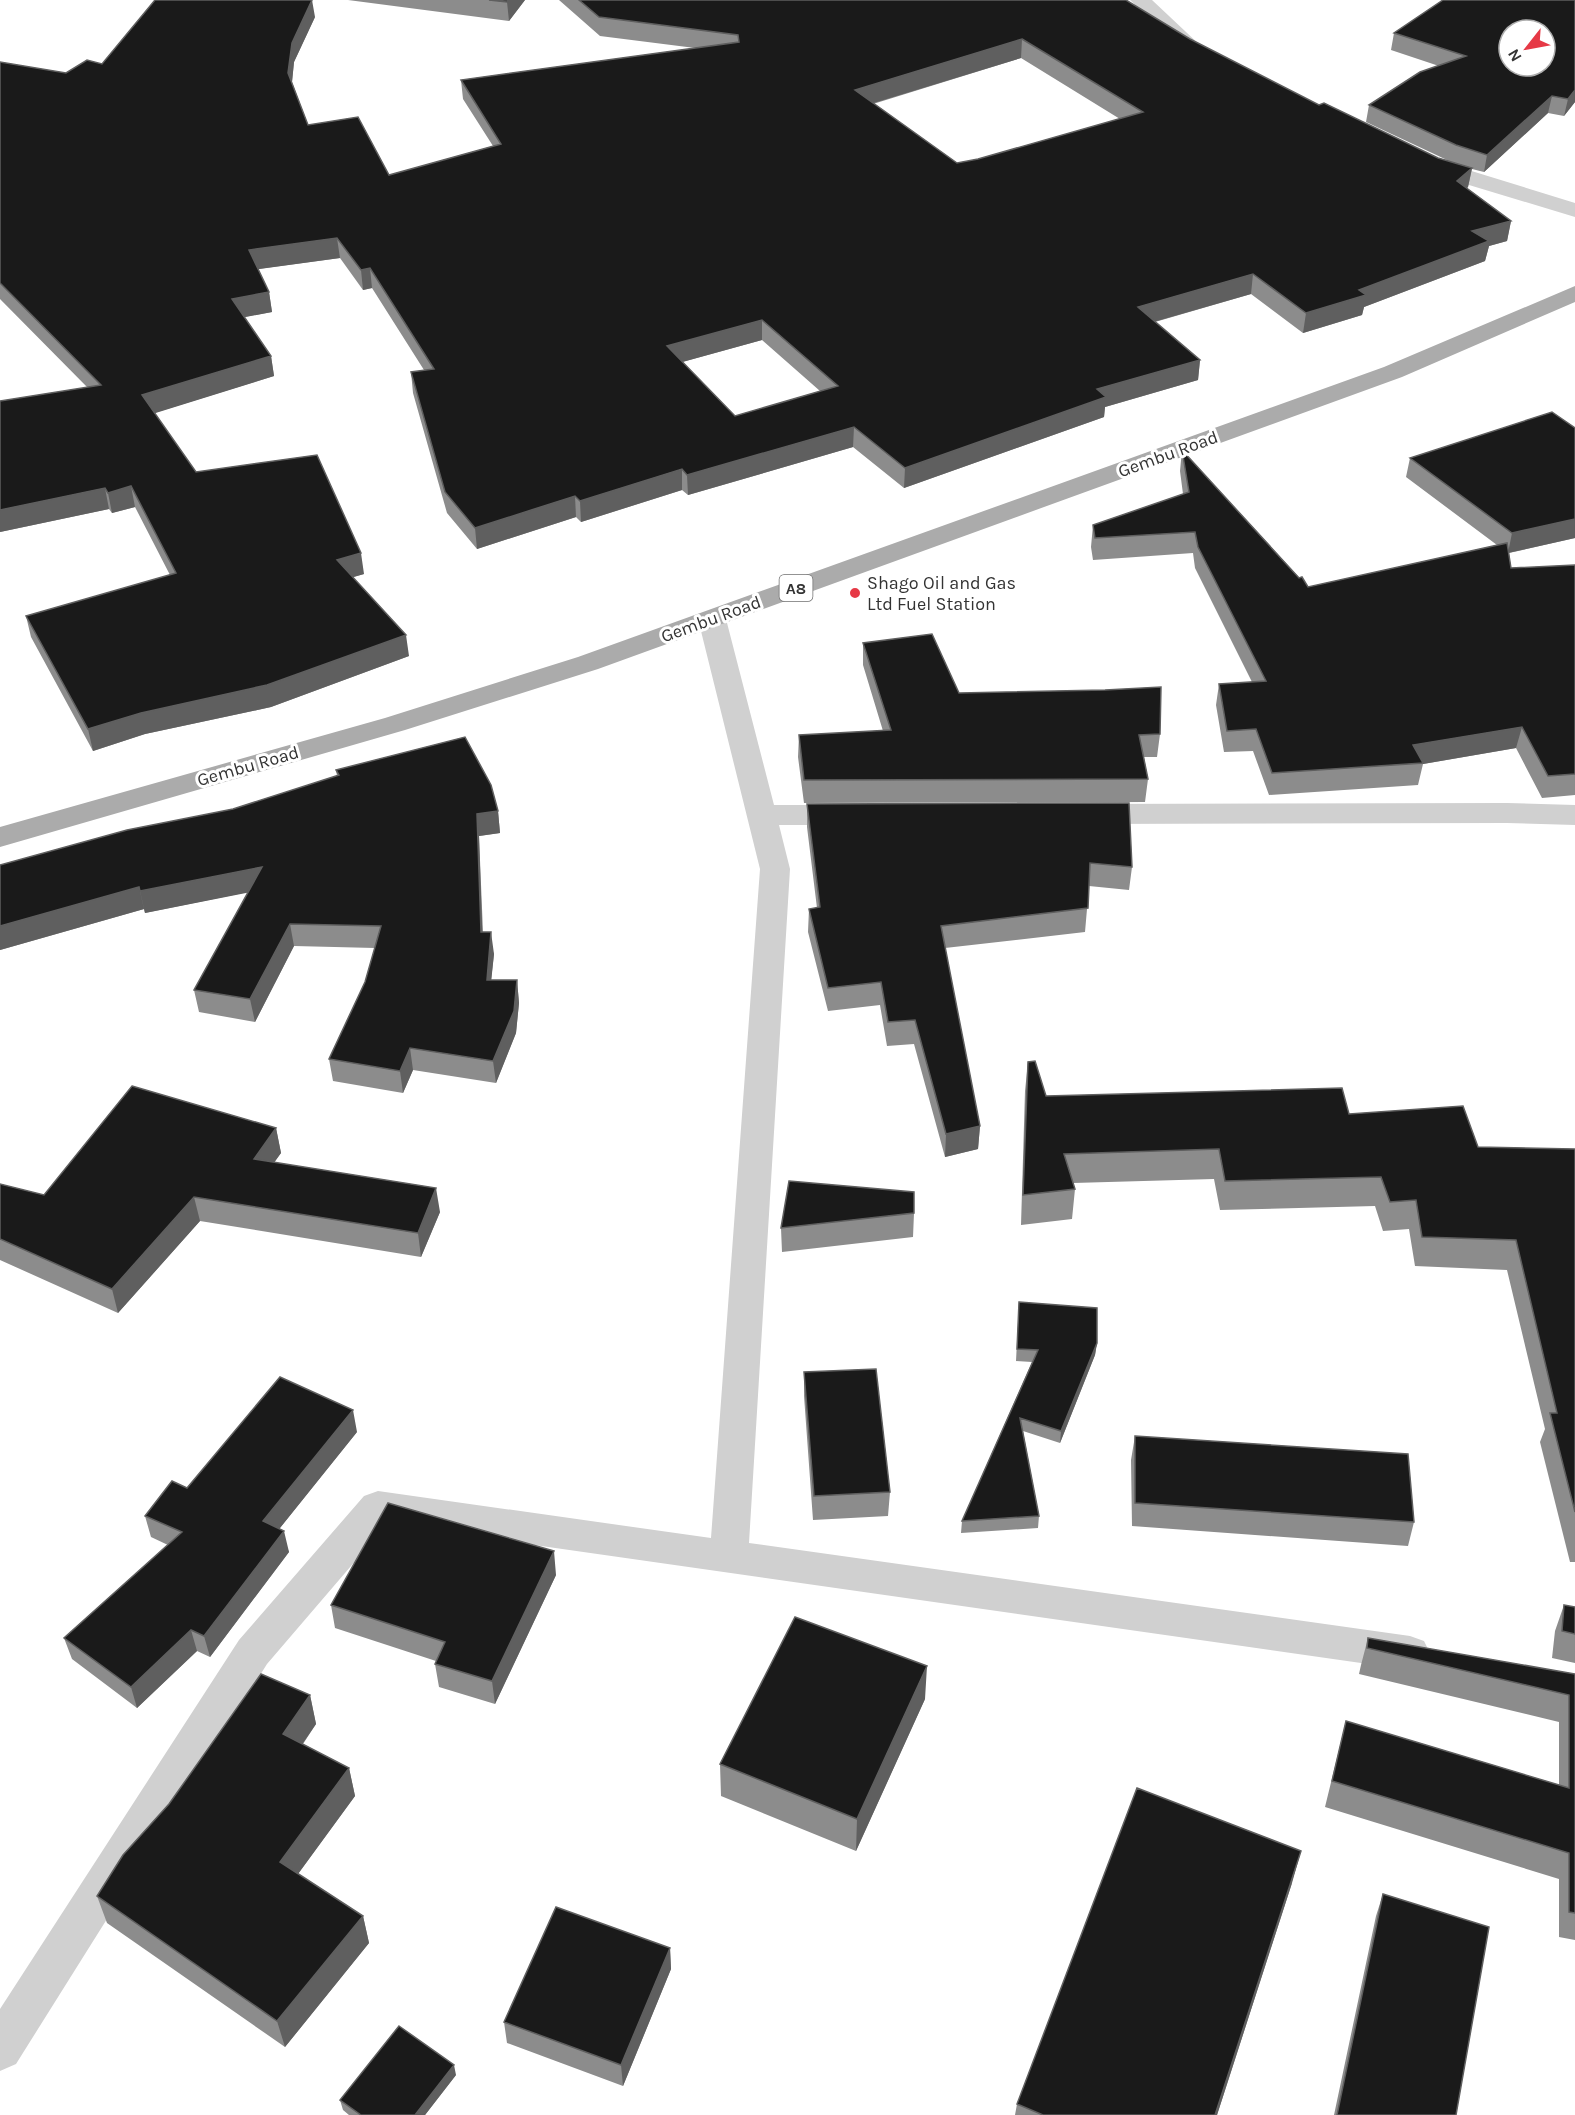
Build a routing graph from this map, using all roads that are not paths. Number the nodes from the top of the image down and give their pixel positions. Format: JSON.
{"nodes":[{"id":1,"x":1140,"y":0,"type":"edge"},
{"id":2,"x":1228,"y":67,"type":"edge"},
{"id":3,"x":1411,"y":155,"type":"edge"},
{"id":4,"x":1575,"y":210,"type":"edge"},
{"id":5,"x":1575,"y":293,"type":"edge"},
{"id":6,"x":712,"y":619,"type":"junction"},
{"id":7,"x":879,"y":814,"type":"edge"},
{"id":8,"x":1057,"y":814,"type":"edge"},
{"id":9,"x":761,"y":815,"type":"junction"},
{"id":10,"x":1575,"y":815,"type":"edge"},
{"id":11,"x":0,"y":837,"type":"edge"},
{"id":12,"x":729,"y":1556,"type":"junction"},
{"id":13,"x":1442,"y":1658,"type":"edge"},
{"id":14,"x":0,"y":2049,"type":"edge"}],
"edges":[{"from":1,"to":2,"type":"street"},
{"from":3,"to":4,"type":"street"},
{"from":5,"to":6,"type":"main road","name":"Gembu Road","number":"A8"},
{"from":6,"to":9,"type":"street"},
{"from":6,"to":11,"type":"main road","name":"Gembu Road","number":"A8"},
{"from":7,"to":9,"type":"street"},
{"from":8,"to":10,"type":"street"},
{"from":9,"to":12,"type":"street"},
{"from":12,"to":13,"type":"street"},
{"from":12,"to":14,"type":"street"}]}
